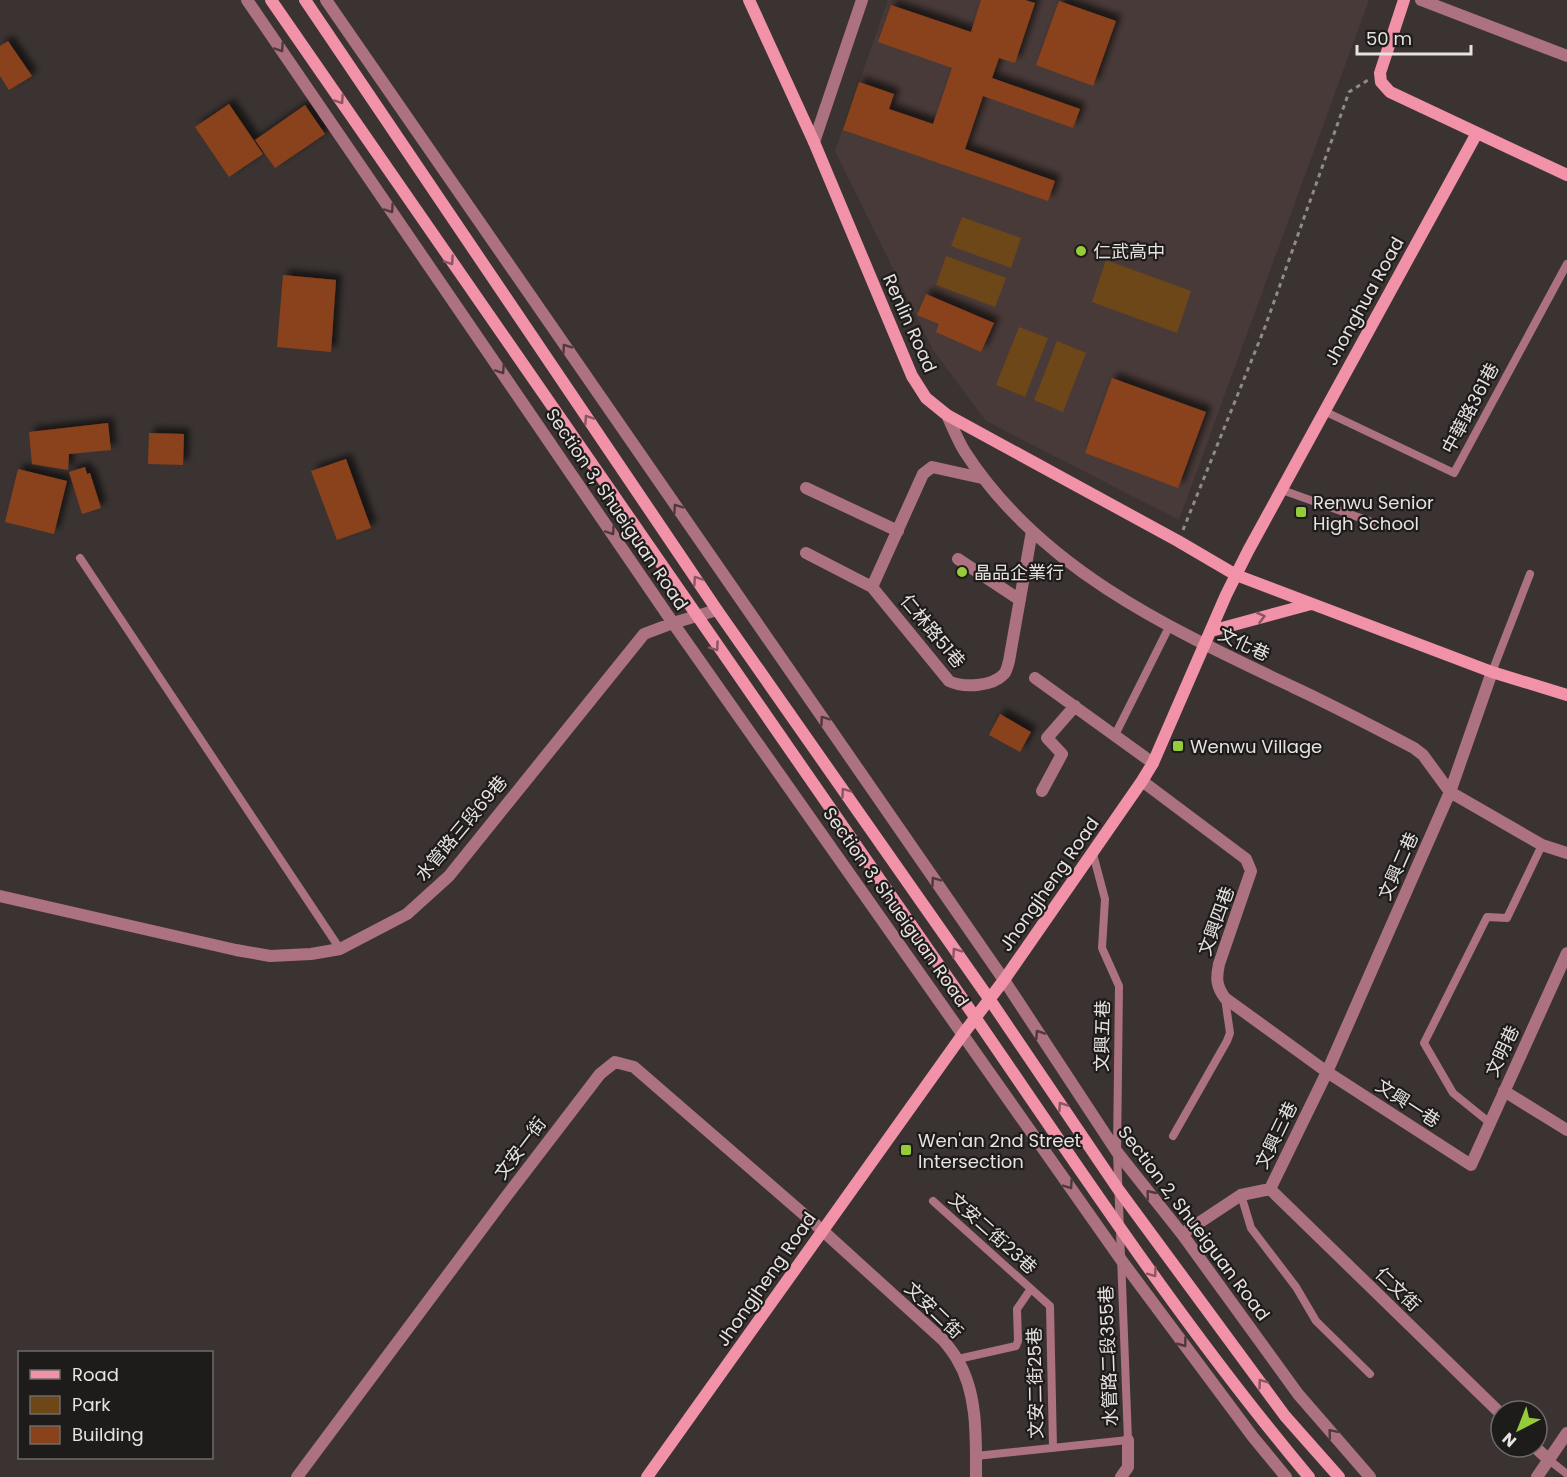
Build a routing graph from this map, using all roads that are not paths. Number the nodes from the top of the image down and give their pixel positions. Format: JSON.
{"nodes":[{"id":1,"x":247,"y":0,"type":"edge"},
{"id":2,"x":271,"y":0,"type":"edge"},
{"id":3,"x":305,"y":0,"type":"edge"},
{"id":4,"x":326,"y":0,"type":"edge"},
{"id":5,"x":749,"y":0,"type":"edge"},
{"id":6,"x":862,"y":0,"type":"edge"},
{"id":7,"x":1404,"y":0,"type":"edge"},
{"id":8,"x":1421,"y":0,"type":"edge"},
{"id":9,"x":1567,"y":56,"type":"edge"},
{"id":10,"x":1477,"y":133,"type":"junction"},
{"id":11,"x":814,"y":142,"type":"junction"},
{"id":12,"x":1567,"y":174,"type":"edge"},
{"id":13,"x":1567,"y":264,"type":"edge"},
{"id":14,"x":1324,"y":411,"type":"junction"},
{"id":15,"x":947,"y":416,"type":"junction"},
{"id":16,"x":982,"y":478,"type":"junction"},
{"id":17,"x":806,"y":488,"type":"dead end"},
{"id":18,"x":1282,"y":490,"type":"junction"},
{"id":19,"x":1383,"y":526,"type":"dead end"},
{"id":20,"x":898,"y":531,"type":"junction"},
{"id":21,"x":1032,"y":531,"type":"junction"},
{"id":22,"x":806,"y":553,"type":"dead end"},
{"id":23,"x":80,"y":558,"type":"dead end"},
{"id":24,"x":958,"y":560,"type":"dead end"},
{"id":25,"x":1530,"y":574,"type":"dead end"},
{"id":26,"x":1236,"y":575,"type":"junction"},
{"id":27,"x":872,"y":586,"type":"junction"},
{"id":28,"x":1020,"y":600,"type":"junction"},
{"id":29,"x":1311,"y":604,"type":"junction"},
{"id":30,"x":717,"y":610,"type":"junction"},
{"id":31,"x":694,"y":616,"type":"junction"},
{"id":32,"x":673,"y":623,"type":"junction"},
{"id":33,"x":1169,"y":627,"type":"junction"},
{"id":34,"x":1211,"y":631,"type":"junction"},
{"id":35,"x":1204,"y":645,"type":"junction"},
{"id":36,"x":1492,"y":672,"type":"junction"},
{"id":37,"x":1035,"y":678,"type":"dead end"},
{"id":38,"x":1567,"y":695,"type":"edge"},
{"id":39,"x":1075,"y":706,"type":"junction"},
{"id":40,"x":1115,"y":735,"type":"junction"},
{"id":41,"x":1153,"y":763,"type":"junction"},
{"id":42,"x":1142,"y":781,"type":"junction"},
{"id":43,"x":1042,"y":791,"type":"dead end"},
{"id":44,"x":1450,"y":792,"type":"junction"},
{"id":45,"x":1542,"y":844,"type":"junction"},
{"id":46,"x":1567,"y":853,"type":"edge"},
{"id":47,"x":1093,"y":854,"type":"junction"},
{"id":48,"x":0,"y":896,"type":"edge"},
{"id":49,"x":340,"y":949,"type":"junction"},
{"id":50,"x":1567,"y":953,"type":"edge"},
{"id":51,"x":1004,"y":981,"type":"junction"},
{"id":52,"x":1225,"y":998,"type":"junction"},
{"id":53,"x":990,"y":1000,"type":"junction"},
{"id":54,"x":976,"y":1018,"type":"junction"},
{"id":55,"x":963,"y":1034,"type":"junction"},
{"id":56,"x":1327,"y":1072,"type":"junction"},
{"id":57,"x":1504,"y":1091,"type":"junction"},
{"id":58,"x":1491,"y":1123,"type":"junction"},
{"id":59,"x":1567,"y":1130,"type":"edge"},
{"id":60,"x":1173,"y":1136,"type":"dead end"},
{"id":61,"x":1117,"y":1152,"type":"junction"},
{"id":62,"x":1471,"y":1165,"type":"joint"},
{"id":63,"x":1118,"y":1189,"type":"junction"},
{"id":64,"x":1270,"y":1189,"type":"junction"},
{"id":65,"x":1241,"y":1195,"type":"junction"},
{"id":66,"x":933,"y":1201,"type":"dead end"},
{"id":67,"x":1120,"y":1227,"type":"junction"},
{"id":68,"x":823,"y":1231,"type":"junction"},
{"id":69,"x":1182,"y":1234,"type":"junction"},
{"id":70,"x":1122,"y":1262,"type":"junction"},
{"id":71,"x":1030,"y":1290,"type":"junction"},
{"id":72,"x":958,"y":1359,"type":"junction"},
{"id":73,"x":1370,"y":1374,"type":"dead end"},
{"id":74,"x":1489,"y":1402,"type":"edge"},
{"id":75,"x":1567,"y":1433,"type":"edge"},
{"id":76,"x":1128,"y":1440,"type":"junction"},
{"id":77,"x":1053,"y":1448,"type":"junction"},
{"id":78,"x":976,"y":1456,"type":"junction"},
{"id":79,"x":1549,"y":1460,"type":"junction"},
{"id":80,"x":1567,"y":1474,"type":"edge"},
{"id":81,"x":297,"y":1477,"type":"edge"},
{"id":82,"x":647,"y":1477,"type":"edge"},
{"id":83,"x":976,"y":1477,"type":"edge"},
{"id":84,"x":1121,"y":1477,"type":"edge"},
{"id":85,"x":1286,"y":1477,"type":"edge"},
{"id":86,"x":1309,"y":1477,"type":"edge"},
{"id":87,"x":1339,"y":1477,"type":"edge"},
{"id":88,"x":1370,"y":1477,"type":"edge"},
{"id":89,"x":1537,"y":1477,"type":"edge"}],
"edges":[{"from":1,"to":32,"type":"street","name":"Section 3, Shueiguan Road","one_way":true},
{"from":2,"to":31,"type":"street","name":"Section 3, Shueiguan Road","one_way":true},
{"from":30,"to":3,"type":"street","name":"Section 3, Shueiguan Road","one_way":true},
{"from":51,"to":4,"type":"street","one_way":true},
{"from":5,"to":11,"type":"street","name":"Renlin Road"},
{"from":6,"to":11,"type":"street"},
{"from":7,"to":10,"type":"street"},
{"from":8,"to":9,"type":"street"},
{"from":10,"to":12,"type":"street"},
{"from":10,"to":14,"type":"street","name":"Jhonghua Road"},
{"from":11,"to":15,"type":"street","name":"Renlin Road"},
{"from":13,"to":14,"type":"lane","name":"中華路361巷"},
{"from":14,"to":18,"type":"street","name":"Jhonghua Road"},
{"from":15,"to":16,"type":"street","name":"文化巷"},
{"from":15,"to":26,"type":"street","name":"Renlin Road"},
{"from":16,"to":20,"type":"street"},
{"from":16,"to":21,"type":"street","name":"文化巷"},
{"from":17,"to":20,"type":"street"},
{"from":18,"to":19,"type":"lane"},
{"from":18,"to":26,"type":"street","name":"Jhonghua Road"},
{"from":20,"to":27,"type":"street"},
{"from":21,"to":28,"type":"street","name":"仁林路51巷"},
{"from":21,"to":33,"type":"street","name":"文化巷"},
{"from":22,"to":27,"type":"street","name":"仁林路51巷"},
{"from":23,"to":49,"type":"lane"},
{"from":24,"to":28,"type":"street"},
{"from":25,"to":36,"type":"lane"},
{"from":26,"to":29,"type":"street"},
{"from":26,"to":34,"type":"street","name":"Jhongjheng Road"},
{"from":27,"to":28,"type":"street","name":"仁林路51巷"},
{"from":34,"to":29,"type":"street","one_way":true},
{"from":29,"to":36,"type":"street"},
{"from":30,"to":31,"type":"street","name":"水管路三段69巷"},
{"from":53,"to":30,"type":"street","name":"Section 3, Shueiguan Road","one_way":true},
{"from":31,"to":32,"type":"street","name":"水管路三段69巷"},
{"from":31,"to":54,"type":"street","name":"Section 3, Shueiguan Road","one_way":true},
{"from":32,"to":49,"type":"street","name":"水管路三段69巷"},
{"from":32,"to":55,"type":"street","name":"Section 3, Shueiguan Road"},
{"from":33,"to":35,"type":"street","name":"文化巷"},
{"from":33,"to":40,"type":"lane"},
{"from":34,"to":35,"type":"street","name":"Jhongjheng Road"},
{"from":35,"to":41,"type":"street","name":"Jhongjheng Road"},
{"from":35,"to":44,"type":"street","name":"文化巷"},
{"from":36,"to":38,"type":"street"},
{"from":36,"to":44,"type":"street","name":"文興二巷"},
{"from":37,"to":39,"type":"street"},
{"from":39,"to":40,"type":"street"},
{"from":39,"to":43,"type":"street"},
{"from":40,"to":41,"type":"street"},
{"from":41,"to":42,"type":"street","name":"Jhongjheng Road"},
{"from":42,"to":47,"type":"street","name":"Jhongjheng Road"},
{"from":42,"to":52,"type":"street","name":"文興四巷"},
{"from":44,"to":45,"type":"street","name":"文化巷"},
{"from":44,"to":56,"type":"street","name":"文興二巷"},
{"from":45,"to":46,"type":"street","name":"文化巷"},
{"from":45,"to":58,"type":"lane"},
{"from":47,"to":51,"type":"street","name":"Jhongjheng Road"},
{"from":47,"to":61,"type":"lane","name":"文興五巷"},
{"from":48,"to":49,"type":"street","name":"水管路三段69巷"},
{"from":50,"to":57,"type":"street","name":"文明巷"},
{"from":51,"to":53,"type":"street","name":"Jhongjheng Road"},
{"from":61,"to":51,"type":"street","name":"Section 2, Shueiguan Road","one_way":true},
{"from":52,"to":56,"type":"street"},
{"from":52,"to":60,"type":"lane"},
{"from":53,"to":54,"type":"street","name":"Jhongjheng Road"},
{"from":63,"to":53,"type":"street","name":"Section 2, Shueiguan Road","one_way":true},
{"from":54,"to":55,"type":"street","name":"Jhongjheng Road"},
{"from":54,"to":67,"type":"street"},
{"from":55,"to":68,"type":"street","name":"Jhongjheng Road"},
{"from":55,"to":70,"type":"street","one_way":true},
{"from":56,"to":62,"type":"street","name":"文興一巷"},
{"from":56,"to":64,"type":"street","name":"文興三巷"},
{"from":57,"to":58,"type":"street","name":"文明巷"},
{"from":57,"to":59,"type":"street"},
{"from":58,"to":62,"type":"street","name":"文明巷"},
{"from":61,"to":63,"type":"lane","name":"文興五巷"},
{"from":69,"to":61,"type":"street","name":"Section 2, Shueiguan Road","one_way":true},
{"from":63,"to":67,"type":"lane","name":"文興五巷"},
{"from":87,"to":63,"type":"street","name":"Section 2, Shueiguan Road","one_way":true},
{"from":64,"to":65,"type":"street","name":"文興三巷"},
{"from":64,"to":74,"type":"street","name":"仁文街"},
{"from":65,"to":69,"type":"street","name":"文興三巷"},
{"from":65,"to":73,"type":"lane"},
{"from":66,"to":71,"type":"lane","name":"文安二街23巷"},
{"from":67,"to":70,"type":"lane","name":"水管路二段355巷"},
{"from":67,"to":86,"type":"street","one_way":true},
{"from":68,"to":72,"type":"street","name":"文安二街"},
{"from":68,"to":81,"type":"street","name":"文安一街"},
{"from":68,"to":82,"type":"street","name":"Jhongjheng Road"},
{"from":88,"to":69,"type":"street","name":"Section 2, Shueiguan Road","one_way":true},
{"from":70,"to":76,"type":"lane","name":"水管路二段355巷"},
{"from":70,"to":85,"type":"street","one_way":true},
{"from":71,"to":72,"type":"lane"},
{"from":71,"to":77,"type":"lane","name":"文安二街25巷"},
{"from":72,"to":78,"type":"street","name":"文安二街"},
{"from":75,"to":79,"type":"street"},
{"from":76,"to":77,"type":"lane","name":"水管路二段355巷"},
{"from":76,"to":84,"type":"street"},
{"from":77,"to":78,"type":"lane","name":"水管路二段355巷"},
{"from":78,"to":83,"type":"street","name":"文安二街"},
{"from":79,"to":80,"type":"lane"},
{"from":79,"to":89,"type":"street"}]}
